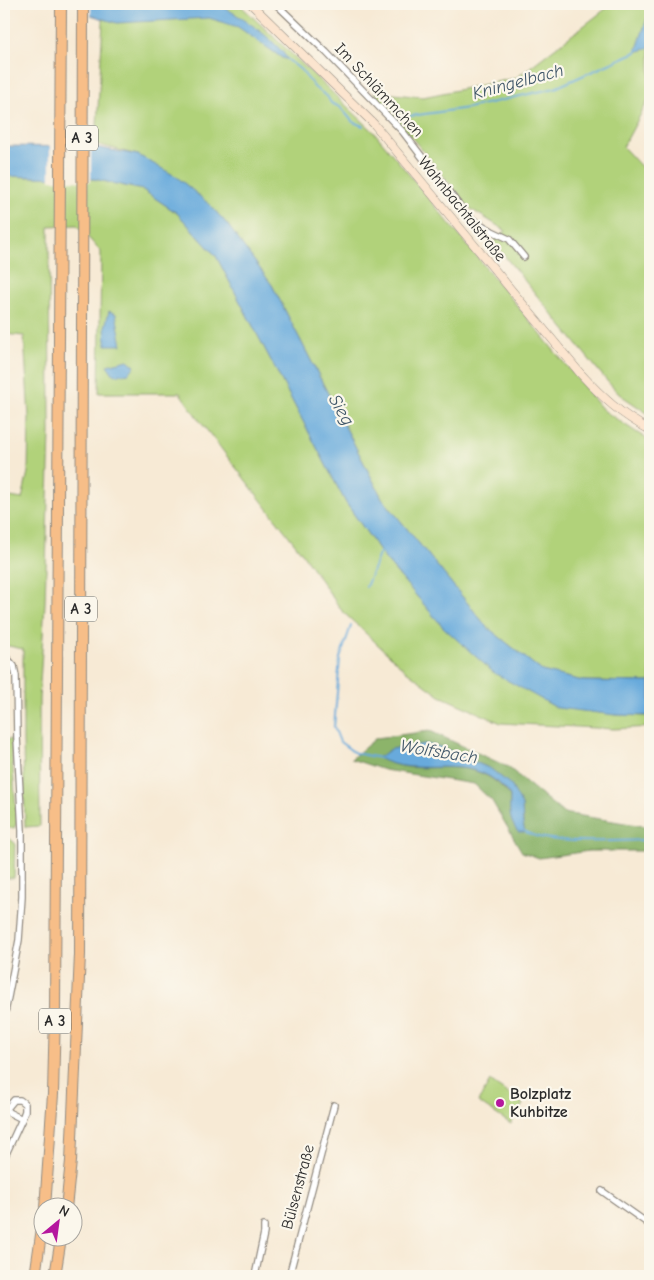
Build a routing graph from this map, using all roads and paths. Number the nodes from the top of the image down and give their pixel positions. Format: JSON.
{"nodes":[{"id":1,"x":61,"y":4,"type":"edge"},
{"id":2,"x":83,"y":4,"type":"edge"},
{"id":3,"x":251,"y":4,"type":"edge"},
{"id":4,"x":276,"y":4,"type":"edge"},
{"id":5,"x":524,"y":256,"type":"dead end"},
{"id":6,"x":650,"y":430,"type":"edge"},
{"id":7,"x":4,"y":655,"type":"edge"},
{"id":8,"x":4,"y":1018,"type":"edge"},
{"id":9,"x":334,"y":1105,"type":"dead end"},
{"id":10,"x":4,"y":1111,"type":"edge"},
{"id":11,"x":22,"y":1119,"type":"junction"},
{"id":12,"x":4,"y":1158,"type":"edge"},
{"id":13,"x":602,"y":1191,"type":"dead end"},
{"id":14,"x":46,"y":1198,"type":"edge"},
{"id":15,"x":67,"y":1198,"type":"edge"},
{"id":16,"x":650,"y":1224,"type":"edge"},
{"id":17,"x":264,"y":1226,"type":"dead end"},
{"id":18,"x":39,"y":1248,"type":"edge"},
{"id":19,"x":59,"y":1248,"type":"edge"},
{"id":20,"x":35,"y":1276,"type":"edge"},
{"id":21,"x":55,"y":1276,"type":"edge"},
{"id":22,"x":255,"y":1276,"type":"edge"},
{"id":23,"x":289,"y":1276,"type":"edge"}],
"edges":[{"from":1,"to":14,"type":"highway","number":"A 3"},
{"from":2,"to":15,"type":"highway","number":"A 3"},
{"from":3,"to":6,"type":"main road","name":"Wahnbachtalstraße"},
{"from":4,"to":5,"type":"street","name":"Im Schlämmchen"},
{"from":7,"to":8,"type":"street"},
{"from":9,"to":23,"type":"street","name":"Bülsenstraße"},
{"from":10,"to":11,"type":"street"},
{"from":10,"to":11,"type":"street"},
{"from":11,"to":12,"type":"street"},
{"from":13,"to":16,"type":"street"},
{"from":17,"to":22,"type":"street","name":"Bülsenstraße"},
{"from":18,"to":20,"type":"highway"},
{"from":19,"to":21,"type":"highway"}]}
